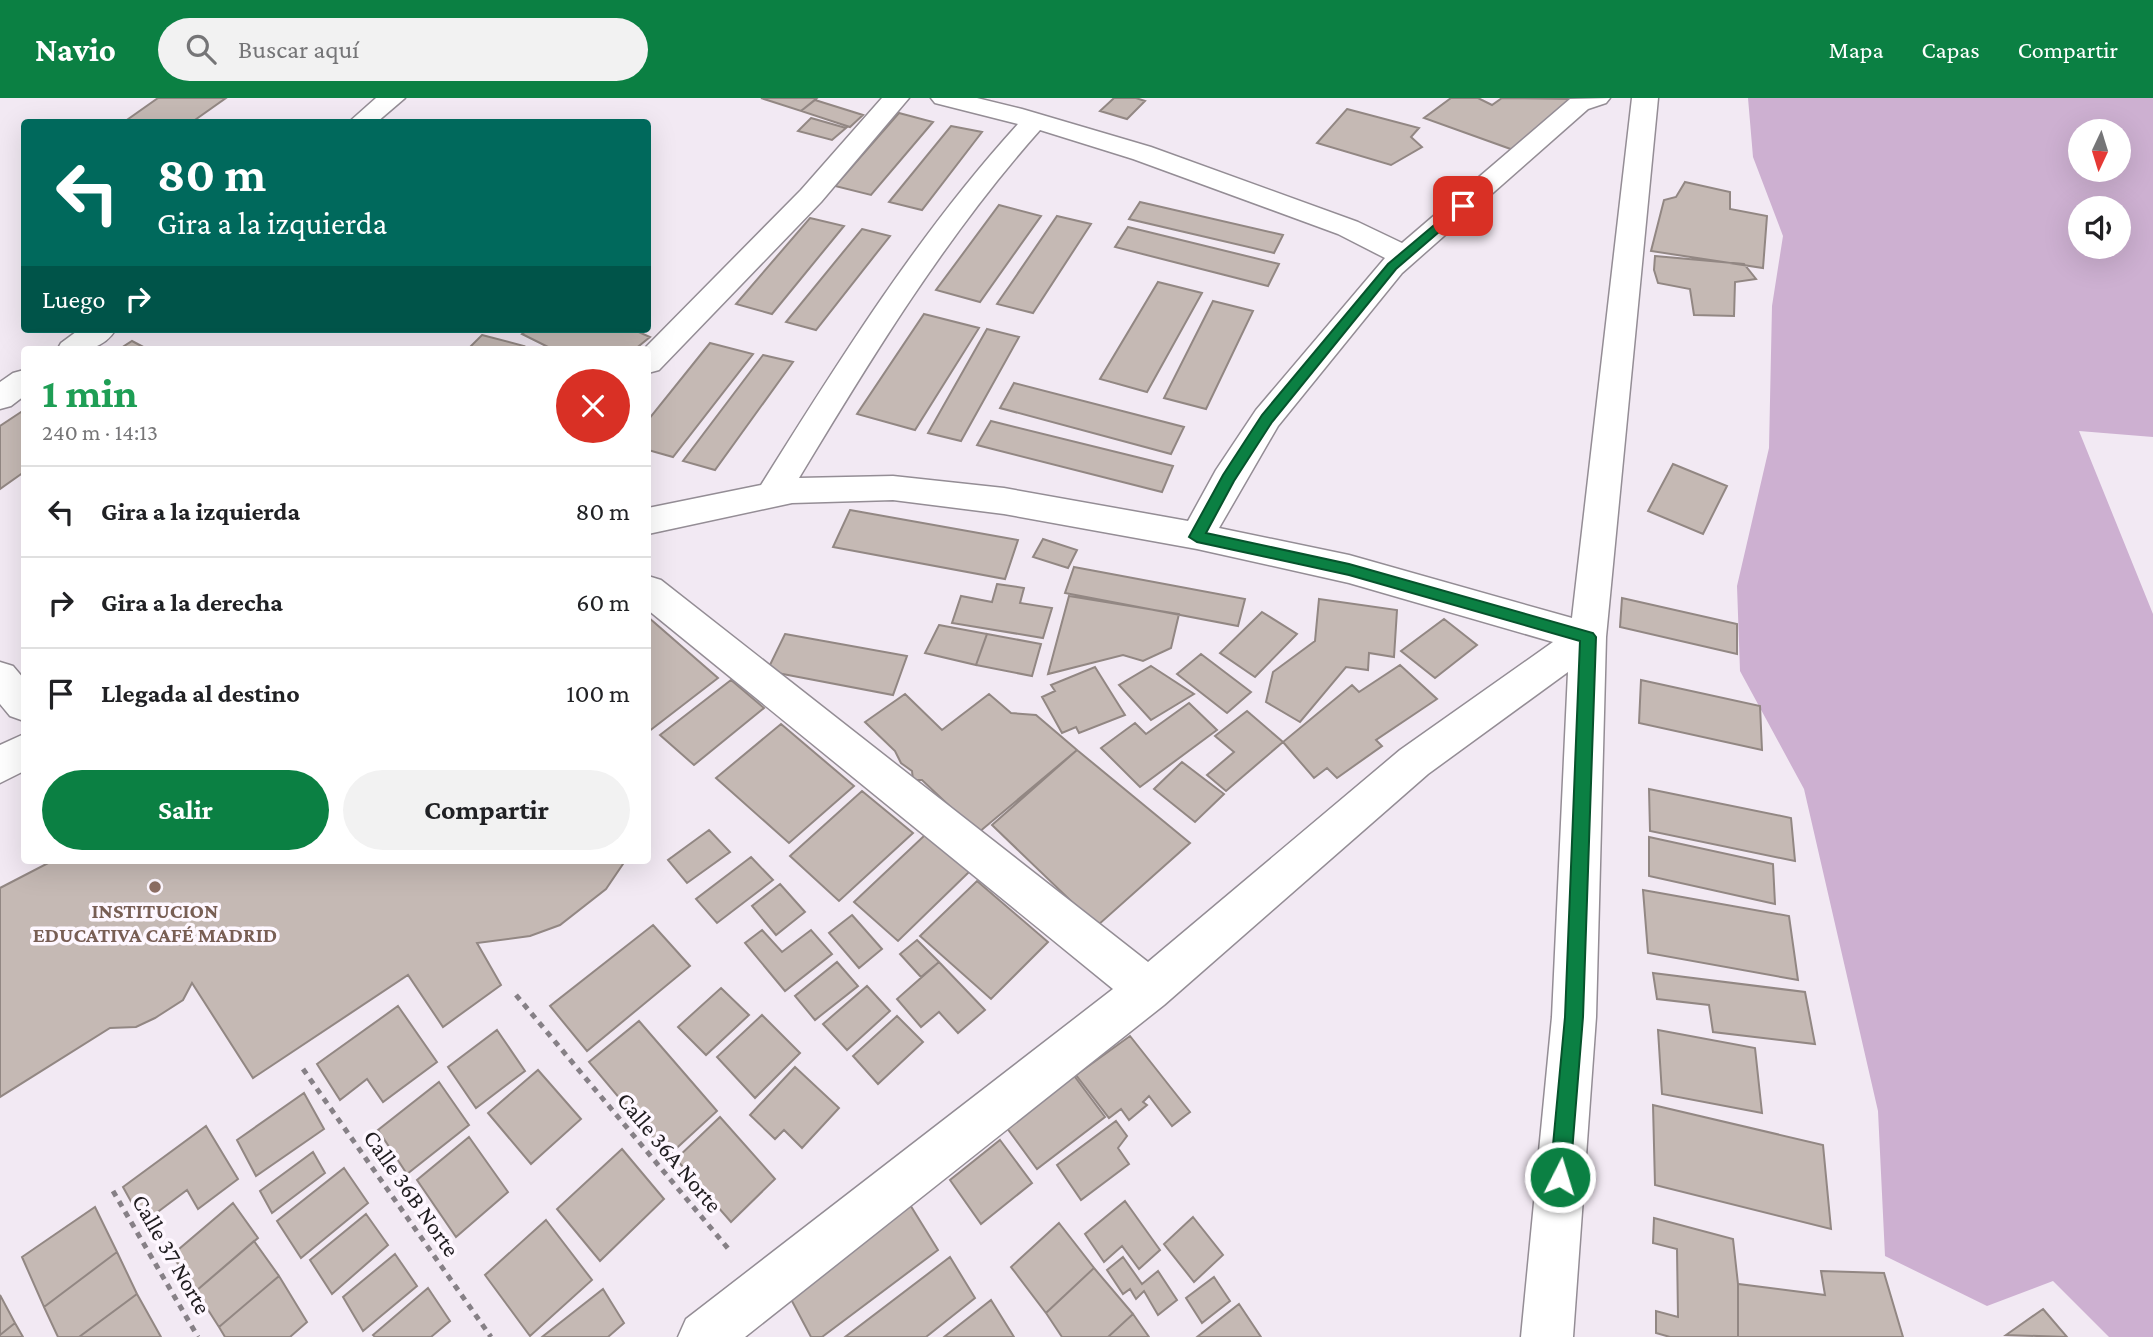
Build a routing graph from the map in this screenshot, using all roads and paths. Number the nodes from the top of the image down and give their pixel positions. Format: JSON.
{"nodes":[{"id":1,"x":392,"y":98,"type":"edge"},
{"id":2,"x":895,"y":98,"type":"edge"},
{"id":3,"x":944,"y":98,"type":"edge"},
{"id":4,"x":1597,"y":98,"type":"edge"},
{"id":5,"x":1644,"y":98,"type":"edge"},
{"id":6,"x":1024,"y":111,"type":"edge"},
{"id":7,"x":366,"y":119,"type":"edge"},
{"id":8,"x":1405,"y":256,"type":"junction"},
{"id":9,"x":95,"y":333,"type":"edge"},
{"id":10,"x":78,"y":346,"type":"edge"},
{"id":11,"x":651,"y":360,"type":"edge"},
{"id":12,"x":21,"y":384,"type":"edge"},
{"id":13,"x":0,"y":398,"type":"edge"},
{"id":14,"x":772,"y":495,"type":"junction"},
{"id":15,"x":651,"y":520,"type":"edge"},
{"id":16,"x":1197,"y":537,"type":"junction"},
{"id":17,"x":651,"y":592,"type":"edge"},
{"id":18,"x":1588,"y":637,"type":"junction"},
{"id":19,"x":0,"y":677,"type":"edge"},
{"id":20,"x":21,"y":702,"type":"edge"},
{"id":21,"x":21,"y":753,"type":"edge"},
{"id":22,"x":0,"y":766,"type":"edge"},
{"id":23,"x":1149,"y":990,"type":"junction"},
{"id":24,"x":516,"y":995,"type":"dead end"},
{"id":25,"x":303,"y":1069,"type":"dead end"},
{"id":26,"x":113,"y":1191,"type":"dead end"},
{"id":27,"x":764,"y":1290,"type":"junction"},
{"id":28,"x":198,"y":1337,"type":"edge"},
{"id":29,"x":491,"y":1337,"type":"edge"},
{"id":30,"x":704,"y":1337,"type":"edge"},
{"id":31,"x":1547,"y":1337,"type":"edge"}],
"edges":[{"from":1,"to":7,"type":"main road"},
{"from":2,"to":11,"type":"main road"},
{"from":3,"to":6,"type":"main road"},
{"from":4,"to":8,"type":"main road"},
{"from":5,"to":18,"type":"main road"},
{"from":6,"to":8,"type":"main road"},
{"from":6,"to":14,"type":"main road"},
{"from":8,"to":16,"type":"main road"},
{"from":9,"to":10,"type":"main road"},
{"from":12,"to":13,"type":"main road"},
{"from":14,"to":15,"type":"main road"},
{"from":14,"to":16,"type":"main road"},
{"from":16,"to":18,"type":"main road"},
{"from":17,"to":23,"type":"main road"},
{"from":18,"to":23,"type":"main road"},
{"from":18,"to":31,"type":"main road"},
{"from":19,"to":20,"type":"main road"},
{"from":21,"to":22,"type":"main road"},
{"from":23,"to":27,"type":"main road"},
{"from":24,"to":27,"type":"path","name":"Calle 36A Norte"},
{"from":25,"to":29,"type":"path","name":"Calle 36B Norte"},
{"from":26,"to":28,"type":"path","name":"Calle 37 Norte"},
{"from":27,"to":30,"type":"main road"}]}
